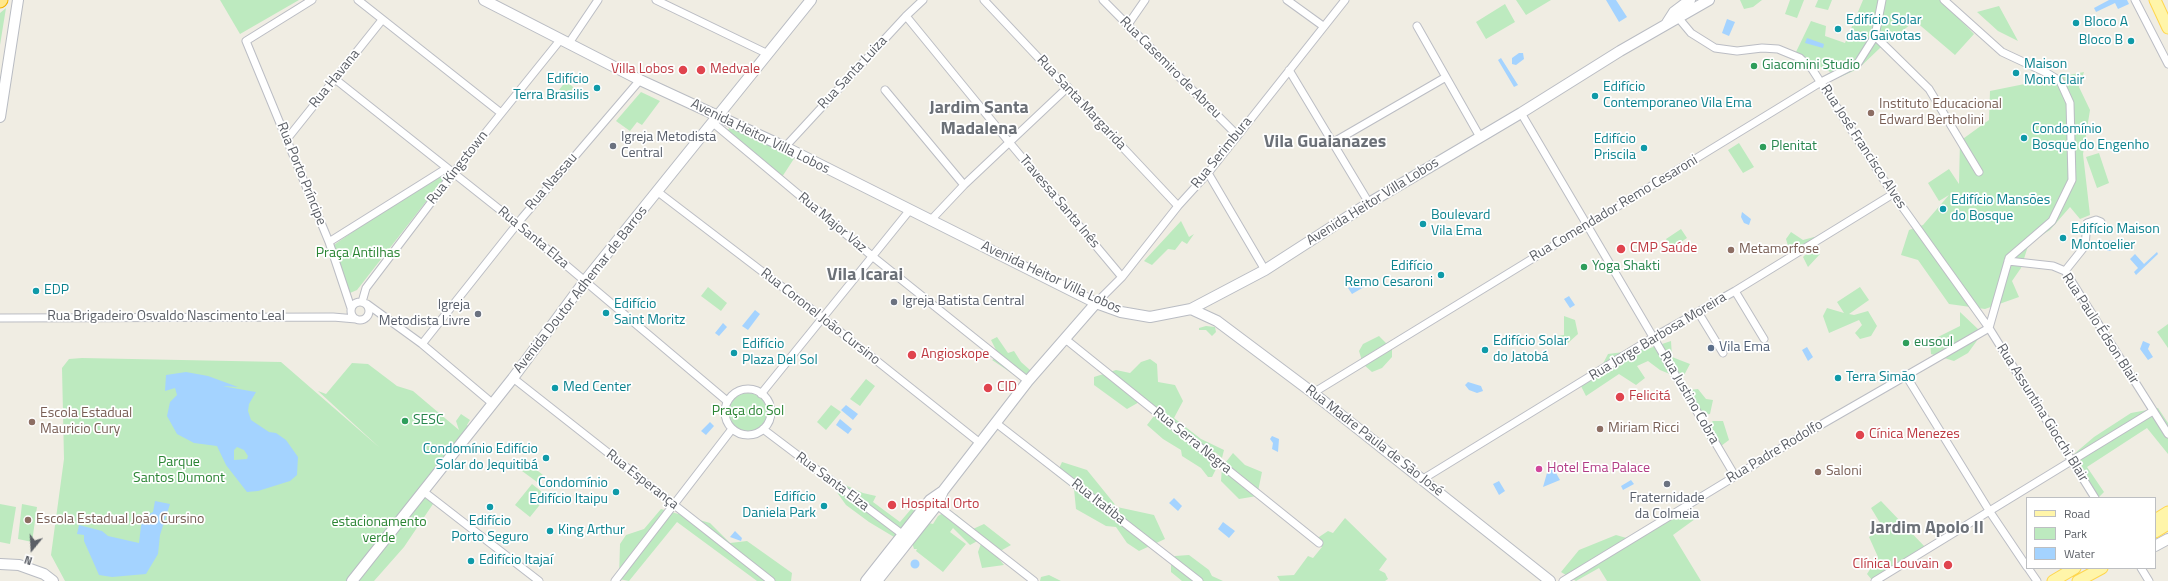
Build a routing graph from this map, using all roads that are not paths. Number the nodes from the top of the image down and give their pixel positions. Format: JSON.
{"nodes":[{"id":1,"x":18,"y":0,"type":"edge"},
{"id":2,"x":312,"y":0,"type":"edge"},
{"id":3,"x":358,"y":0,"type":"edge"},
{"id":4,"x":484,"y":0,"type":"edge"},
{"id":5,"x":598,"y":0,"type":"edge"},
{"id":6,"x":656,"y":0,"type":"edge"},
{"id":7,"x":811,"y":0,"type":"edge"},
{"id":8,"x":924,"y":0,"type":"edge"},
{"id":9,"x":984,"y":0,"type":"edge"},
{"id":10,"x":1103,"y":0,"type":"edge"},
{"id":11,"x":1145,"y":0,"type":"edge"},
{"id":12,"x":1287,"y":0,"type":"edge"},
{"id":13,"x":1345,"y":0,"type":"edge"},
{"id":14,"x":1690,"y":0,"type":"edge"},
{"id":15,"x":1709,"y":0,"type":"edge"},
{"id":16,"x":1882,"y":0,"type":"edge"},
{"id":17,"x":1944,"y":0,"type":"edge"},
{"id":18,"x":2135,"y":0,"type":"edge"},
{"id":19,"x":2154,"y":0,"type":"edge"},
{"id":20,"x":906,"y":16,"type":"junction"},
{"id":21,"x":1676,"y":16,"type":"junction"},
{"id":22,"x":382,"y":20,"type":"junction"},
{"id":23,"x":1127,"y":26,"type":"junction"},
{"id":24,"x":1324,"y":26,"type":"junction"},
{"id":25,"x":1417,"y":26,"type":"dead end"},
{"id":26,"x":2168,"y":28,"type":"edge"},
{"id":27,"x":1875,"y":36,"type":"junction"},
{"id":28,"x":565,"y":41,"type":"junction"},
{"id":29,"x":768,"y":54,"type":"junction"},
{"id":30,"x":2168,"y":64,"type":"edge"},
{"id":31,"x":1289,"y":70,"type":"junction"},
{"id":32,"x":1446,"y":77,"type":"junction"},
{"id":33,"x":335,"y":79,"type":"junction"},
{"id":34,"x":640,"y":80,"type":"junction"},
{"id":35,"x":1822,"y":82,"type":"junction"},
{"id":36,"x":1068,"y":87,"type":"junction"},
{"id":37,"x":885,"y":90,"type":"dead end"},
{"id":38,"x":501,"y":113,"type":"junction"},
{"id":39,"x":1521,"y":113,"type":"junction"},
{"id":40,"x":0,"y":118,"type":"edge"},
{"id":41,"x":715,"y":119,"type":"junction"},
{"id":42,"x":1237,"y":136,"type":"junction"},
{"id":43,"x":1480,"y":137,"type":"junction"},
{"id":44,"x":287,"y":139,"type":"junction"},
{"id":45,"x":1009,"y":142,"type":"junction"},
{"id":46,"x":1332,"y":143,"type":"junction"},
{"id":47,"x":785,"y":147,"type":"junction"},
{"id":48,"x":447,"y":168,"type":"junction"},
{"id":49,"x":1979,"y":172,"type":"dead end"},
{"id":50,"x":454,"y":173,"type":"junction"},
{"id":51,"x":1208,"y":173,"type":"junction"},
{"id":52,"x":964,"y":184,"type":"junction"},
{"id":53,"x":658,"y":192,"type":"junction"},
{"id":54,"x":1893,"y":194,"type":"junction"},
{"id":55,"x":1369,"y":203,"type":"junction"},
{"id":56,"x":1178,"y":206,"type":"junction"},
{"id":57,"x":909,"y":211,"type":"junction"},
{"id":58,"x":930,"y":221,"type":"junction"},
{"id":59,"x":2101,"y":222,"type":"dead end"},
{"id":60,"x":1587,"y":224,"type":"junction"},
{"id":61,"x":517,"y":225,"type":"junction"},
{"id":62,"x":329,"y":242,"type":"junction"},
{"id":63,"x":872,"y":256,"type":"junction"},
{"id":64,"x":2008,"y":261,"type":"junction"},
{"id":65,"x":1265,"y":270,"type":"junction"},
{"id":66,"x":2066,"y":271,"type":"junction"},
{"id":67,"x":1122,"y":276,"type":"junction"},
{"id":68,"x":584,"y":282,"type":"junction"},
{"id":69,"x":1735,"y":291,"type":"junction"},
{"id":70,"x":364,"y":303,"type":"junction"},
{"id":71,"x":1096,"y":303,"type":"junction"},
{"id":72,"x":1191,"y":309,"type":"junction"},
{"id":73,"x":351,"y":310,"type":"junction"},
{"id":74,"x":1698,"y":312,"type":"junction"},
{"id":75,"x":382,"y":314,"type":"junction"},
{"id":76,"x":333,"y":317,"type":"junction"},
{"id":77,"x":0,"y":318,"type":"edge"},
{"id":78,"x":823,"y":318,"type":"junction"},
{"id":79,"x":356,"y":319,"type":"junction"},
{"id":80,"x":364,"y":319,"type":"junction"},
{"id":81,"x":1989,"y":328,"type":"junction"},
{"id":82,"x":1654,"y":337,"type":"junction"},
{"id":83,"x":1764,"y":339,"type":"dead end"},
{"id":84,"x":1064,"y":340,"type":"junction"},
{"id":85,"x":422,"y":344,"type":"junction"},
{"id":86,"x":1723,"y":353,"type":"dead end"},
{"id":87,"x":1905,"y":374,"type":"junction"},
{"id":88,"x":513,"y":378,"type":"junction"},
{"id":89,"x":1028,"y":381,"type":"junction"},
{"id":90,"x":1313,"y":393,"type":"junction"},
{"id":91,"x":761,"y":394,"type":"junction"},
{"id":92,"x":727,"y":401,"type":"junction"},
{"id":93,"x":492,"y":403,"type":"junction"},
{"id":94,"x":2153,"y":411,"type":"junction"},
{"id":95,"x":996,"y":423,"type":"junction"},
{"id":96,"x":732,"y":429,"type":"junction"},
{"id":97,"x":763,"y":429,"type":"junction"},
{"id":98,"x":2168,"y":434,"type":"edge"},
{"id":99,"x":980,"y":443,"type":"junction"},
{"id":100,"x":2072,"y":460,"type":"junction"},
{"id":101,"x":1735,"y":476,"type":"junction"},
{"id":102,"x":1423,"y":479,"type":"junction"},
{"id":103,"x":423,"y":491,"type":"junction"},
{"id":104,"x":2094,"y":497,"type":"edge"},
{"id":105,"x":933,"y":502,"type":"junction"},
{"id":106,"x":674,"y":506,"type":"junction"},
{"id":107,"x":1990,"y":512,"type":"junction"},
{"id":108,"x":2168,"y":512,"type":"edge"},
{"id":109,"x":2159,"y":526,"type":"edge"},
{"id":110,"x":902,"y":534,"type":"junction"},
{"id":111,"x":2168,"y":539,"type":"edge"},
{"id":112,"x":1319,"y":543,"type":"dead end"},
{"id":113,"x":2156,"y":545,"type":"edge"},
{"id":114,"x":0,"y":564,"type":"edge"},
{"id":115,"x":2026,"y":566,"type":"edge"},
{"id":116,"x":2028,"y":569,"type":"edge"},
{"id":117,"x":2073,"y":569,"type":"edge"},
{"id":118,"x":2100,"y":569,"type":"edge"},
{"id":119,"x":2142,"y":569,"type":"edge"},
{"id":120,"x":43,"y":578,"type":"edge"},
{"id":121,"x":768,"y":580,"type":"edge"},
{"id":122,"x":53,"y":581,"type":"edge"},
{"id":123,"x":352,"y":581,"type":"edge"},
{"id":124,"x":539,"y":581,"type":"edge"},
{"id":125,"x":615,"y":581,"type":"edge"},
{"id":126,"x":866,"y":581,"type":"edge"},
{"id":127,"x":877,"y":581,"type":"edge"},
{"id":128,"x":1034,"y":581,"type":"edge"},
{"id":129,"x":1199,"y":581,"type":"edge"},
{"id":130,"x":1550,"y":581,"type":"edge"},
{"id":131,"x":1563,"y":581,"type":"edge"},
{"id":132,"x":1875,"y":581,"type":"edge"},
{"id":133,"x":2037,"y":581,"type":"edge"},
{"id":134,"x":2053,"y":581,"type":"edge"},
{"id":135,"x":2078,"y":581,"type":"edge"},
{"id":136,"x":2149,"y":581,"type":"edge"}],
"edges":[{"from":1,"to":40,"type":"street"},
{"from":2,"to":44,"type":"street","name":"Rua Porto Príncipe"},
{"from":3,"to":22,"type":"street"},
{"from":4,"to":28,"type":"street","name":"Avenida Heitor Villa Lobos"},
{"from":5,"to":28,"type":"street","name":"Rua Kingstown"},
{"from":6,"to":29,"type":"street"},
{"from":7,"to":29,"type":"street","name":"Avenida Doutor Adhemar de Barros"},
{"from":8,"to":20,"type":"street","name":"Rua Santa Luiza"},
{"from":9,"to":36,"type":"street","name":"Rua Santa Margarida"},
{"from":10,"to":23,"type":"street","name":"Rua Casemiro de Abreu"},
{"from":11,"to":23,"type":"street"},
{"from":12,"to":24,"type":"street"},
{"from":13,"to":24,"type":"street","name":"Rua Serimbura"},
{"from":14,"to":21,"type":"street","name":"Avenida Heitor Villa Lobos"},
{"from":15,"to":21,"type":"street","name":"Avenida Heitor Villa Lobos"},
{"from":16,"to":27,"type":"street","name":"Rua Comendador Remo Cesaroni"},
{"from":17,"to":64,"type":"street"},
{"from":18,"to":30,"type":"street"},
{"from":19,"to":26,"type":"main road"},
{"from":20,"to":45,"type":"street","name":"Travessa Santa Inês"},
{"from":20,"to":47,"type":"street","name":"Rua Santa Luiza"},
{"from":21,"to":35,"type":"street","name":"Rua José Francisco Alves"},
{"from":21,"to":39,"type":"street","name":"Avenida Heitor Villa Lobos"},
{"from":22,"to":33,"type":"street","name":"Rua Havana"},
{"from":22,"to":38,"type":"street"},
{"from":23,"to":42,"type":"street","name":"Rua Casemiro de Abreu"},
{"from":24,"to":31,"type":"street","name":"Rua Serimbura"},
{"from":25,"to":32,"type":"street"},
{"from":27,"to":35,"type":"street","name":"Rua Comendador Remo Cesaroni"},
{"from":27,"to":49,"type":"street"},
{"from":28,"to":34,"type":"street","name":"Avenida Heitor Villa Lobos"},
{"from":28,"to":38,"type":"street","name":"Rua Kingstown"},
{"from":29,"to":41,"type":"street","name":"Avenida Doutor Adhemar de Barros"},
{"from":31,"to":42,"type":"street","name":"Rua Serimbura"},
{"from":31,"to":46,"type":"street"},
{"from":32,"to":43,"type":"street"},
{"from":32,"to":46,"type":"street"},
{"from":33,"to":44,"type":"street","name":"Rua Havana"},
{"from":33,"to":48,"type":"street","name":"Rua Santa Elza"},
{"from":34,"to":41,"type":"street","name":"Avenida Heitor Villa Lobos"},
{"from":34,"to":61,"type":"street","name":"Rua Nassau"},
{"from":35,"to":54,"type":"street","name":"Rua José Francisco Alves"},
{"from":35,"to":60,"type":"street","name":"Rua Comendador Remo Cesaroni"},
{"from":36,"to":45,"type":"street"},
{"from":36,"to":56,"type":"street","name":"Rua Santa Margarida"},
{"from":37,"to":52,"type":"street"},
{"from":38,"to":50,"type":"street","name":"Rua Kingstown"},
{"from":39,"to":43,"type":"street","name":"Avenida Heitor Villa Lobos"},
{"from":39,"to":60,"type":"street","name":"Rua Justino Cobra"},
{"from":41,"to":47,"type":"street","name":"Avenida Heitor Villa Lobos"},
{"from":41,"to":53,"type":"street","name":"Avenida Doutor Adhemar de Barros"},
{"from":41,"to":63,"type":"street","name":"Rua Major Vaz"},
{"from":42,"to":51,"type":"street","name":"Rua Serimbura"},
{"from":43,"to":55,"type":"street","name":"Avenida Heitor Villa Lobos"},
{"from":44,"to":62,"type":"street","name":"Rua Porto Príncipe"},
{"from":45,"to":52,"type":"street"},
{"from":45,"to":67,"type":"street","name":"Travessa Santa Inês"},
{"from":46,"to":55,"type":"street"},
{"from":47,"to":57,"type":"street","name":"Avenida Heitor Villa Lobos"},
{"from":48,"to":50,"type":"street","name":"Rua Santa Elza"},
{"from":48,"to":62,"type":"street"},
{"from":50,"to":61,"type":"street","name":"Rua Santa Elza"},
{"from":50,"to":70,"type":"street","name":"Rua Kingstown"},
{"from":51,"to":56,"type":"street","name":"Rua Serimbura"},
{"from":51,"to":65,"type":"street"},
{"from":52,"to":58,"type":"street"},
{"from":53,"to":68,"type":"street","name":"Avenida Doutor Adhemar de Barros"},
{"from":53,"to":78,"type":"street","name":"Rua Coronel João Cursino"},
{"from":54,"to":69,"type":"street","name":"Rua Jorge Barbosa Moreira"},
{"from":54,"to":81,"type":"street","name":"Rua José Francisco Alves"},
{"from":55,"to":65,"type":"street","name":"Avenida Heitor Villa Lobos"},
{"from":56,"to":67,"type":"street","name":"Rua Serimbura"},
{"from":57,"to":58,"type":"street","name":"Avenida Heitor Villa Lobos"},
{"from":57,"to":63,"type":"street"},
{"from":58,"to":71,"type":"street","name":"Avenida Heitor Villa Lobos"},
{"from":59,"to":66,"type":"street"},
{"from":60,"to":82,"type":"street","name":"Rua Justino Cobra"},
{"from":60,"to":90,"type":"street","name":"Rua Comendador Remo Cesaroni"},
{"from":61,"to":68,"type":"street","name":"Rua Santa Elza"},
{"from":61,"to":85,"type":"street","name":"Rua Nassau"},
{"from":62,"to":73,"type":"street","name":"Rua Porto Príncipe"},
{"from":63,"to":78,"type":"street"},
{"from":63,"to":89,"type":"street","name":"Rua Major Vaz"},
{"from":64,"to":66,"type":"street","name":"Rua Paulo Édson Blair"},
{"from":64,"to":81,"type":"street"},
{"from":65,"to":72,"type":"street","name":"Avenida Heitor Villa Lobos"},
{"from":66,"to":94,"type":"street","name":"Rua Paulo Édson Blair"},
{"from":67,"to":71,"type":"street","name":"Rua Serimbura"},
{"from":68,"to":88,"type":"street","name":"Avenida Doutor Adhemar de Barros"},
{"from":68,"to":92,"type":"street","name":"Rua Santa Elza"},
{"from":69,"to":74,"type":"street","name":"Rua Jorge Barbosa Moreira"},
{"from":69,"to":83,"type":"street"},
{"from":70,"to":73,"type":"street"},
{"from":70,"to":75,"type":"street"},
{"from":70,"to":80,"type":"street"},
{"from":71,"to":72,"type":"street","name":"Avenida Heitor Villa Lobos"},
{"from":71,"to":84,"type":"street"},
{"from":72,"to":90,"type":"street","name":"Rua Madre Paula de São José"},
{"from":73,"to":76,"type":"street","name":"Rua Brigadeiro Osvaldo Nascimento Leal"},
{"from":73,"to":79,"type":"street"},
{"from":74,"to":82,"type":"street","name":"Rua Jorge Barbosa Moreira"},
{"from":74,"to":86,"type":"street"},
{"from":75,"to":80,"type":"street"},
{"from":75,"to":85,"type":"street"},
{"from":76,"to":77,"type":"street","name":"Rua Brigadeiro Osvaldo Nascimento Leal"},
{"from":76,"to":79,"type":"street","name":"Rua Brigadeiro Osvaldo Nascimento Leal"},
{"from":78,"to":91,"type":"street"},
{"from":78,"to":99,"type":"street","name":"Rua Coronel João Cursino"},
{"from":79,"to":80,"type":"street"},
{"from":81,"to":87,"type":"street","name":"Rua Padre Rodolfo"},
{"from":81,"to":100,"type":"street","name":"Rua Assuntina Giocchi Blair"},
{"from":82,"to":101,"type":"street","name":"Rua Justino Cobra"},
{"from":82,"to":102,"type":"street","name":"Rua Jorge Barbosa Moreira"},
{"from":84,"to":89,"type":"street"},
{"from":84,"to":112,"type":"street","name":"Rua Serra Negra"},
{"from":85,"to":93,"type":"street"},
{"from":87,"to":101,"type":"street","name":"Rua Padre Rodolfo"},
{"from":87,"to":107,"type":"street"},
{"from":88,"to":93,"type":"street","name":"Avenida Doutor Adhemar de Barros"},
{"from":88,"to":106,"type":"street","name":"Rua Esperança"},
{"from":89,"to":95,"type":"street"},
{"from":90,"to":102,"type":"street","name":"Rua Madre Paula de São José"},
{"from":91,"to":92,"type":"street"},
{"from":91,"to":97,"type":"street"},
{"from":92,"to":96,"type":"street"},
{"from":93,"to":103,"type":"street","name":"Avenida Doutor Adhemar de Barros"},
{"from":94,"to":98,"type":"street","name":"Rua Paulo Édson Blair"},
{"from":94,"to":100,"type":"street"},
{"from":95,"to":99,"type":"street"},
{"from":95,"to":129,"type":"street","name":"Rua Itatiba"},
{"from":96,"to":97,"type":"street"},
{"from":96,"to":106,"type":"street"},
{"from":97,"to":110,"type":"street","name":"Rua Santa Elza"},
{"from":99,"to":105,"type":"street"},
{"from":100,"to":104,"type":"street","name":"Rua Assuntina Giocchi Blair"},
{"from":100,"to":107,"type":"street"},
{"from":101,"to":131,"type":"street","name":"Rua Padre Rodolfo"},
{"from":102,"to":130,"type":"street","name":"Rua Madre Paula de São José"},
{"from":103,"to":123,"type":"street","name":"Avenida Doutor Adhemar de Barros"},
{"from":103,"to":124,"type":"street"},
{"from":105,"to":110,"type":"street"},
{"from":105,"to":127,"type":"street"},
{"from":105,"to":128,"type":"street"},
{"from":106,"to":121,"type":"street","name":"Rua Esperança"},
{"from":106,"to":125,"type":"street"},
{"from":107,"to":115,"type":"street"},
{"from":107,"to":132,"type":"street"},
{"from":108,"to":109,"type":"main road"},
{"from":110,"to":126,"type":"street"},
{"from":111,"to":113,"type":"street"},
{"from":114,"to":120,"type":"street"},
{"from":116,"to":133,"type":"street"},
{"from":117,"to":134,"type":"main road"},
{"from":118,"to":135,"type":"main road"},
{"from":119,"to":136,"type":"street"},
{"from":120,"to":122,"type":"street"}]}
